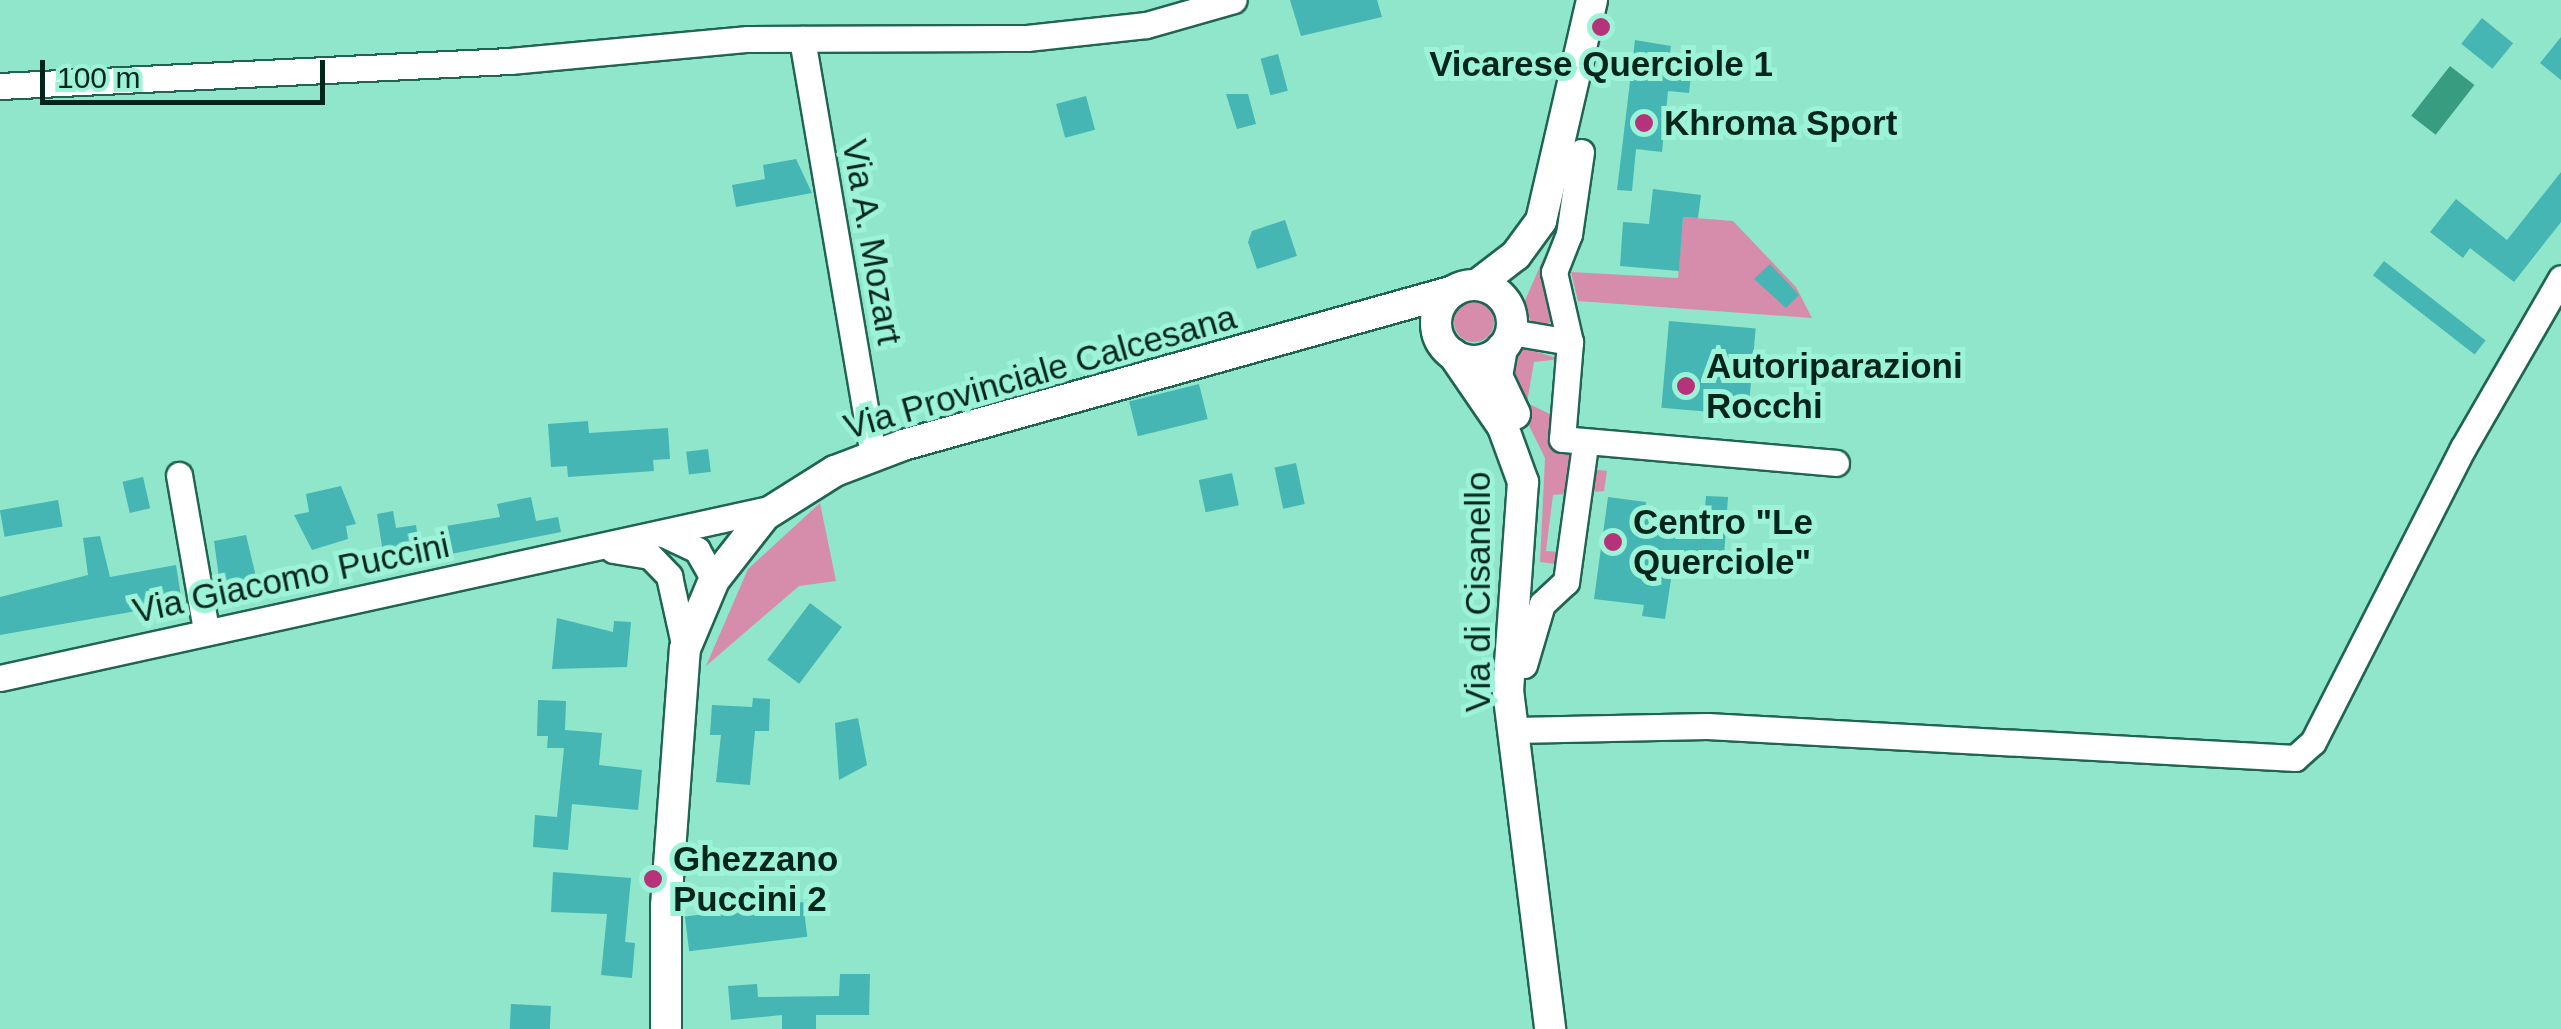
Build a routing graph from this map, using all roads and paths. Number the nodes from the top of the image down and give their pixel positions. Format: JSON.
{"nodes":[{"id":1,"x":1234,"y":0,"type":"edge"},
{"id":2,"x":1592,"y":0,"type":"edge"},
{"id":3,"x":802,"y":39,"type":"junction"},
{"id":4,"x":0,"y":86,"type":"edge"},
{"id":5,"x":1573,"y":144,"type":"junction"},
{"id":6,"x":2561,"y":278,"type":"edge"},
{"id":7,"x":1465,"y":288,"type":"junction"},
{"id":8,"x":1346,"y":323,"type":"junction"},
{"id":9,"x":1508,"y":330,"type":"junction"},
{"id":10,"x":1570,"y":342,"type":"junction"},
{"id":11,"x":1446,"y":344,"type":"junction"},
{"id":12,"x":1586,"y":445,"type":"junction"},
{"id":13,"x":873,"y":456,"type":"junction"},
{"id":14,"x":1836,"y":463,"type":"dead end"},
{"id":15,"x":180,"y":474,"type":"dead end"},
{"id":16,"x":774,"y":508,"type":"junction"},
{"id":17,"x":655,"y":544,"type":"junction"},
{"id":18,"x":1526,"y":570,"type":"junction"},
{"id":19,"x":714,"y":580,"type":"junction"},
{"id":20,"x":1566,"y":582,"type":"junction"},
{"id":21,"x":206,"y":630,"type":"junction"},
{"id":22,"x":685,"y":649,"type":"junction"},
{"id":23,"x":1524,"y":665,"type":"junction"},
{"id":24,"x":0,"y":678,"type":"edge"},
{"id":25,"x":1515,"y":730,"type":"junction"},
{"id":26,"x":666,"y":1029,"type":"edge"},
{"id":27,"x":1550,"y":1029,"type":"edge"}],
"edges":[{"from":1,"to":3,"type":"street"},
{"from":2,"to":5,"type":"main road"},
{"from":3,"to":4,"type":"street"},
{"from":3,"to":13,"type":"street","name":"Via A. Mozart"},
{"from":5,"to":7,"type":"main road"},
{"from":5,"to":9,"type":"main road"},
{"from":5,"to":10,"type":"street"},
{"from":6,"to":25,"type":"street"},
{"from":7,"to":8,"type":"main road","name":"Via Provinciale Calcesana"},
{"from":7,"to":9,"type":"main road"},
{"from":7,"to":11,"type":"main road"},
{"from":8,"to":11,"type":"main road","name":"Via Provinciale Calcesana"},
{"from":8,"to":13,"type":"main road","name":"Via Provinciale Calcesana"},
{"from":9,"to":10,"type":"street"},
{"from":9,"to":11,"type":"main road"},
{"from":9,"to":18,"type":"main road","name":"Via di Cisanello"},
{"from":10,"to":12,"type":"street"},
{"from":11,"to":18,"type":"main road","name":"Via di Cisanello"},
{"from":12,"to":14,"type":"street"},
{"from":12,"to":20,"type":"street"},
{"from":13,"to":16,"type":"main road","name":"Via Provinciale Calcesana"},
{"from":15,"to":21,"type":"street"},
{"from":16,"to":17,"type":"street","name":"Via Giacomo Puccini"},
{"from":16,"to":19,"type":"main road","name":"Via Provinciale Calcesana"},
{"from":17,"to":19,"type":"street","name":"Via Giacomo Puccini"},
{"from":17,"to":21,"type":"street","name":"Via Giacomo Puccini"},
{"from":17,"to":22,"type":"street"},
{"from":18,"to":20,"type":"street"},
{"from":18,"to":23,"type":"main road","name":"Via di Cisanello"},
{"from":18,"to":25,"type":"main road","name":"Via di Cisanello"},
{"from":19,"to":22,"type":"main road","name":"Via Provinciale Calcesana"},
{"from":20,"to":23,"type":"street"},
{"from":21,"to":24,"type":"street","name":"Via Giacomo Puccini"},
{"from":22,"to":26,"type":"main road","name":"Via Provinciale Calcesana"},
{"from":23,"to":25,"type":"main road","name":"Via di Cisanello"},
{"from":25,"to":27,"type":"main road","name":"Via di Cisanello"}]}
